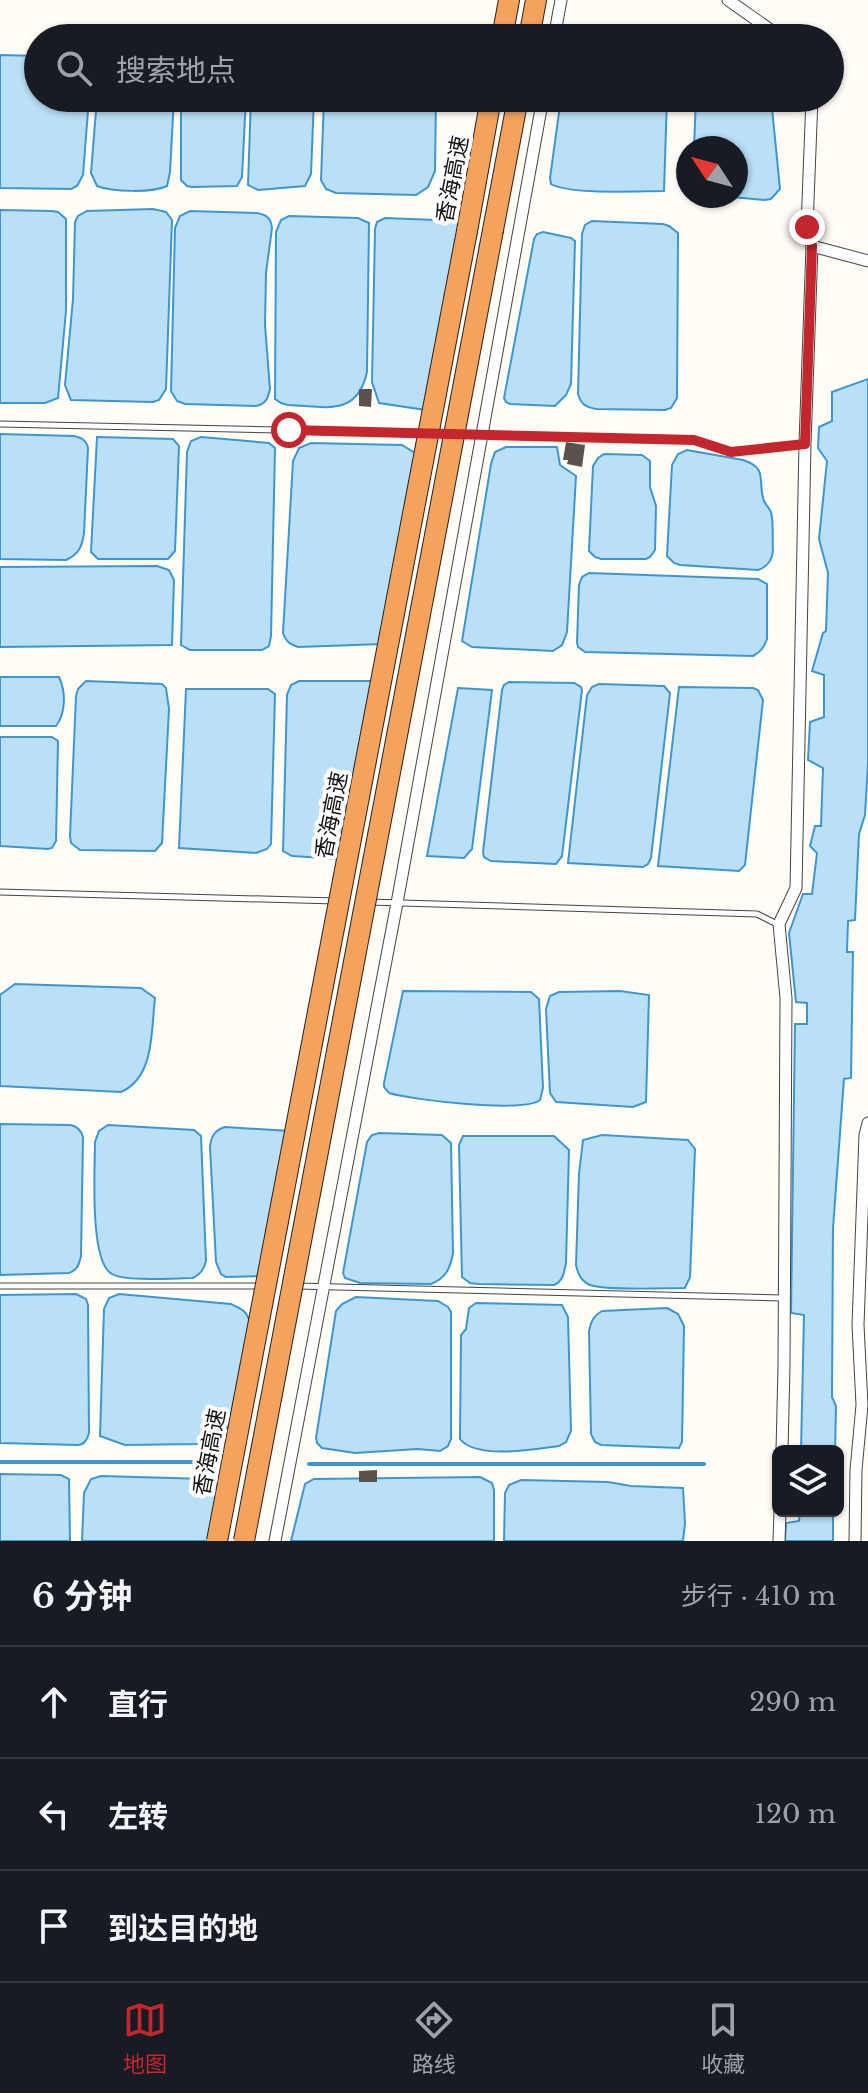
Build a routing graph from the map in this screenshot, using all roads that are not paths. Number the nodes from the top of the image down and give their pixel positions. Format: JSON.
{"nodes":[{"id":1,"x":509,"y":0,"type":"edge"},
{"id":2,"x":536,"y":0,"type":"edge"},
{"id":3,"x":561,"y":0,"type":"edge"},
{"id":4,"x":728,"y":0,"type":"edge"},
{"id":5,"x":505,"y":24,"type":"edge"},
{"id":6,"x":532,"y":24,"type":"edge"},
{"id":7,"x":557,"y":24,"type":"edge"},
{"id":8,"x":762,"y":24,"type":"edge"},
{"id":9,"x":488,"y":112,"type":"edge"},
{"id":10,"x":515,"y":112,"type":"edge"},
{"id":11,"x":540,"y":112,"type":"edge"},
{"id":12,"x":811,"y":112,"type":"edge"},
{"id":13,"x":812,"y":246,"type":"junction"},
{"id":14,"x":868,"y":261,"type":"edge"},
{"id":15,"x":0,"y":424,"type":"edge"},
{"id":16,"x":437,"y":433,"type":"dead end"},
{"id":17,"x":452,"y":433,"type":"dead end"},
{"id":18,"x":482,"y":434,"type":"junction"},
{"id":19,"x":805,"y":444,"type":"junction"},
{"id":20,"x":0,"y":892,"type":"edge"},
{"id":21,"x":349,"y":902,"type":"dead end"},
{"id":22,"x":365,"y":902,"type":"dead end"},
{"id":23,"x":397,"y":903,"type":"junction"},
{"id":24,"x":779,"y":924,"type":"junction"},
{"id":25,"x":868,"y":1123,"type":"edge"},
{"id":26,"x":865,"y":1238,"type":"edge"},
{"id":27,"x":0,"y":1286,"type":"edge"},
{"id":28,"x":277,"y":1286,"type":"dead end"},
{"id":29,"x":292,"y":1286,"type":"dead end"},
{"id":30,"x":323,"y":1286,"type":"junction"},
{"id":31,"x":784,"y":1298,"type":"junction"},
{"id":32,"x":782,"y":1445,"type":"edge"},
{"id":33,"x":862,"y":1471,"type":"edge"},
{"id":34,"x":780,"y":1517,"type":"edge"},
{"id":35,"x":217,"y":1541,"type":"edge"},
{"id":36,"x":244,"y":1541,"type":"edge"},
{"id":37,"x":275,"y":1541,"type":"edge"},
{"id":38,"x":779,"y":1541,"type":"edge"},
{"id":39,"x":855,"y":1541,"type":"edge"}],
"edges":[{"from":1,"to":5,"type":"highway"},
{"from":2,"to":6,"type":"highway"},
{"from":3,"to":7,"type":"street"},
{"from":4,"to":8,"type":"street"},
{"from":9,"to":35,"type":"highway","name":"香海高速","bridge":true},
{"from":10,"to":36,"type":"highway","bridge":true},
{"from":11,"to":18,"type":"street"},
{"from":12,"to":13,"type":"street"},
{"from":13,"to":14,"type":"street"},
{"from":13,"to":19,"type":"street"},
{"from":15,"to":16,"type":"lane"},
{"from":17,"to":18,"type":"lane"},
{"from":18,"to":19,"type":"lane"},
{"from":18,"to":23,"type":"street"},
{"from":19,"to":24,"type":"street"},
{"from":20,"to":21,"type":"lane"},
{"from":22,"to":23,"type":"lane"},
{"from":23,"to":24,"type":"lane"},
{"from":23,"to":30,"type":"street"},
{"from":24,"to":31,"type":"street"},
{"from":25,"to":26,"type":"street"},
{"from":26,"to":33,"type":"street"},
{"from":27,"to":28,"type":"lane"},
{"from":29,"to":30,"type":"lane"},
{"from":30,"to":31,"type":"lane"},
{"from":30,"to":37,"type":"street"},
{"from":31,"to":32,"type":"street"},
{"from":33,"to":39,"type":"street"},
{"from":34,"to":38,"type":"street"}]}
